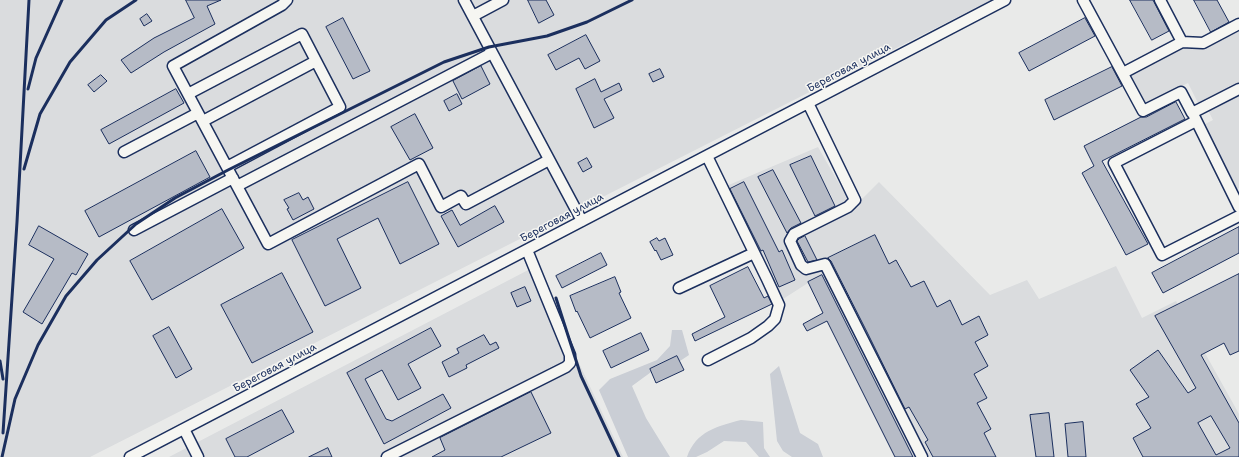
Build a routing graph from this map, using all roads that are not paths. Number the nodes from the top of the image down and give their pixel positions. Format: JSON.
{"nodes":[{"id":1,"x":287,"y":0,"type":"edge"},
{"id":2,"x":464,"y":0,"type":"edge"},
{"id":3,"x":503,"y":0,"type":"edge"},
{"id":4,"x":1005,"y":0,"type":"edge"},
{"id":5,"x":1083,"y":0,"type":"edge"},
{"id":6,"x":1160,"y":0,"type":"edge"},
{"id":7,"x":473,"y":16,"type":"junction"},
{"id":8,"x":1239,"y":24,"type":"edge"},
{"id":9,"x":1182,"y":42,"type":"junction"},
{"id":10,"x":492,"y":52,"type":"junction"},
{"id":11,"x":316,"y":61,"type":"junction"},
{"id":12,"x":1123,"y":73,"type":"junction"},
{"id":13,"x":1239,"y":89,"type":"edge"},
{"id":14,"x":188,"y":94,"type":"junction"},
{"id":15,"x":808,"y":103,"type":"junction"},
{"id":16,"x":201,"y":117,"type":"junction"},
{"id":17,"x":1194,"y":117,"type":"junction"},
{"id":18,"x":124,"y":152,"type":"dead end"},
{"id":19,"x":707,"y":156,"type":"junction"},
{"id":20,"x":549,"y":160,"type":"junction"},
{"id":21,"x":227,"y":167,"type":"junction"},
{"id":22,"x":235,"y":182,"type":"junction"},
{"id":23,"x":1239,"y":206,"type":"edge"},
{"id":24,"x":1239,"y":216,"type":"edge"},
{"id":25,"x":582,"y":221,"type":"junction"},
{"id":26,"x":134,"y":230,"type":"dead end"},
{"id":27,"x":527,"y":250,"type":"junction"},
{"id":28,"x":754,"y":253,"type":"junction"},
{"id":29,"x":680,"y":288,"type":"dead end"},
{"id":30,"x":708,"y":360,"type":"dead end"},
{"id":31,"x":184,"y":429,"type":"junction"},
{"id":32,"x":130,"y":457,"type":"edge"},
{"id":33,"x":198,"y":457,"type":"edge"},
{"id":34,"x":387,"y":457,"type":"edge"},
{"id":35,"x":922,"y":457,"type":"edge"}],
"edges":[{"from":1,"to":14,"type":"street"},
{"from":2,"to":7,"type":"street"},
{"from":3,"to":7,"type":"street"},
{"from":4,"to":15,"type":"street","name":"Береговая улица"},
{"from":5,"to":12,"type":"street"},
{"from":6,"to":9,"type":"street"},
{"from":7,"to":10,"type":"street"},
{"from":8,"to":9,"type":"street"},
{"from":9,"to":12,"type":"street"},
{"from":10,"to":20,"type":"street"},
{"from":10,"to":22,"type":"street"},
{"from":11,"to":14,"type":"street"},
{"from":11,"to":16,"type":"street"},
{"from":11,"to":21,"type":"street"},
{"from":12,"to":17,"type":"street"},
{"from":13,"to":17,"type":"street"},
{"from":14,"to":16,"type":"street"},
{"from":15,"to":19,"type":"street","name":"Береговая улица"},
{"from":15,"to":35,"type":"street"},
{"from":16,"to":18,"type":"street"},
{"from":16,"to":21,"type":"street"},
{"from":17,"to":23,"type":"street"},
{"from":17,"to":24,"type":"street"},
{"from":19,"to":25,"type":"street","name":"Береговая улица"},
{"from":19,"to":28,"type":"street"},
{"from":20,"to":22,"type":"street"},
{"from":20,"to":25,"type":"street"},
{"from":21,"to":22,"type":"street"},
{"from":22,"to":26,"type":"street"},
{"from":25,"to":27,"type":"street","name":"Береговая улица"},
{"from":27,"to":31,"type":"street","name":"Береговая улица"},
{"from":27,"to":34,"type":"street"},
{"from":28,"to":29,"type":"street"},
{"from":28,"to":30,"type":"street"},
{"from":31,"to":32,"type":"street","name":"Береговая улица"},
{"from":31,"to":33,"type":"street"}]}
